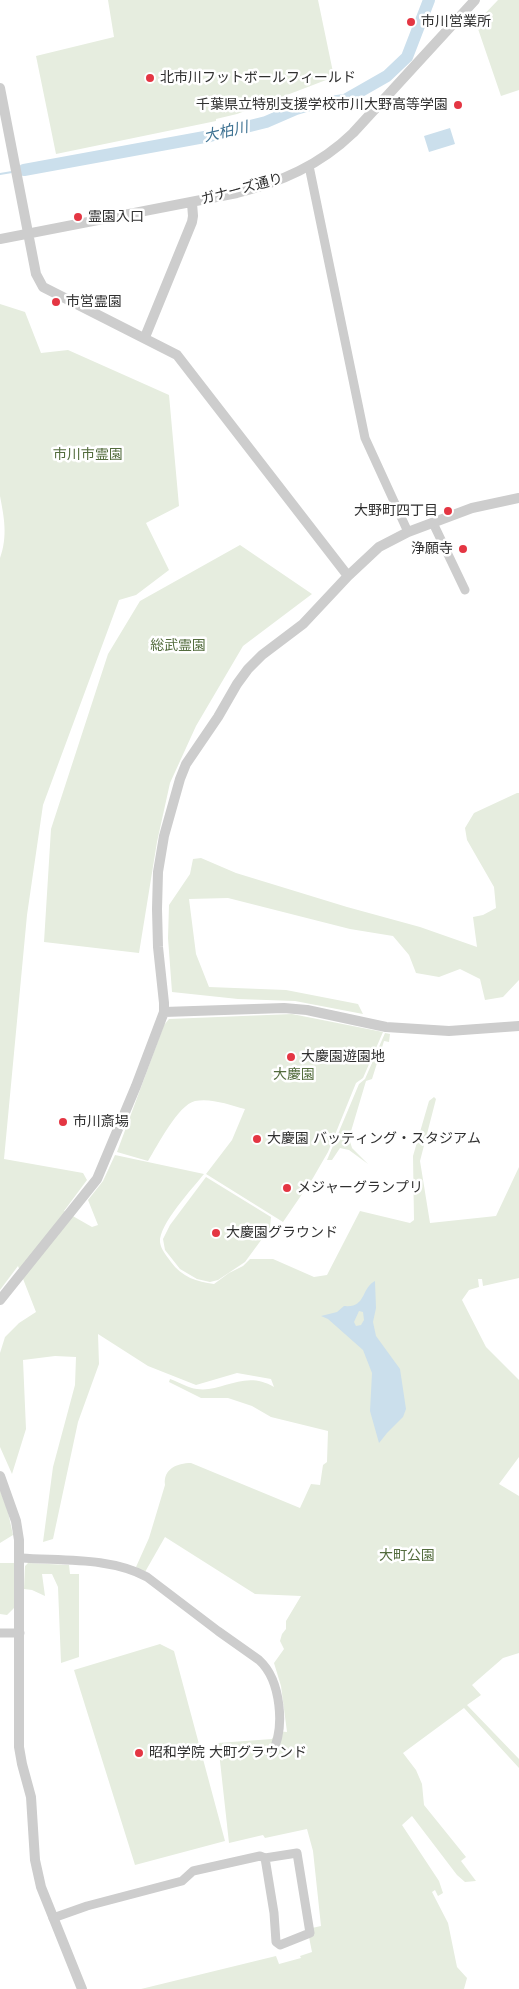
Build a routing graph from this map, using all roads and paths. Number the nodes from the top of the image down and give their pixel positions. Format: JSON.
{"nodes":[{"id":1,"x":475,"y":0,"type":"edge"},
{"id":2,"x":0,"y":88,"type":"edge"},
{"id":3,"x":309,"y":166,"type":"junction"},
{"id":4,"x":192,"y":203,"type":"junction"},
{"id":5,"x":29,"y":233,"type":"junction"},
{"id":6,"x":0,"y":239,"type":"edge"},
{"id":7,"x":145,"y":337,"type":"junction"},
{"id":8,"x":519,"y":498,"type":"edge"},
{"id":9,"x":433,"y":523,"type":"junction"},
{"id":10,"x":408,"y":532,"type":"junction"},
{"id":11,"x":348,"y":576,"type":"junction"},
{"id":12,"x":465,"y":590,"type":"dead end"},
{"id":13,"x":164,"y":1012,"type":"junction"},
{"id":14,"x":519,"y":1026,"type":"edge"},
{"id":15,"x":0,"y":1300,"type":"edge"},
{"id":16,"x":0,"y":1476,"type":"edge"},
{"id":17,"x":21,"y":1558,"type":"junction"},
{"id":18,"x":0,"y":1632,"type":"edge"},
{"id":19,"x":20,"y":1633,"type":"junction"},
{"id":20,"x":271,"y":1754,"type":"dead end"},
{"id":21,"x":264,"y":1858,"type":"junction"},
{"id":22,"x":53,"y":1918,"type":"junction"},
{"id":23,"x":82,"y":1989,"type":"edge"}],
"edges":[{"from":1,"to":3,"type":"street","name":"ガナーズ通り"},
{"from":2,"to":5,"type":"street"},
{"from":3,"to":4,"type":"street","name":"ガナーズ通り"},
{"from":3,"to":10,"type":"street"},
{"from":4,"to":5,"type":"street","name":"ガナーズ通り"},
{"from":4,"to":7,"type":"street"},
{"from":5,"to":6,"type":"street","name":"ガナーズ通り"},
{"from":5,"to":7,"type":"street"},
{"from":7,"to":11,"type":"street"},
{"from":8,"to":9,"type":"street"},
{"from":9,"to":10,"type":"street"},
{"from":9,"to":12,"type":"street"},
{"from":10,"to":11,"type":"street"},
{"from":11,"to":13,"type":"street"},
{"from":13,"to":14,"type":"street"},
{"from":13,"to":15,"type":"street"},
{"from":16,"to":17,"type":"street"},
{"from":17,"to":19,"type":"street"},
{"from":17,"to":20,"type":"street"},
{"from":18,"to":19,"type":"street"},
{"from":19,"to":22,"type":"street"},
{"from":21,"to":21,"type":"street"},
{"from":21,"to":22,"type":"street"},
{"from":22,"to":23,"type":"street"}]}
